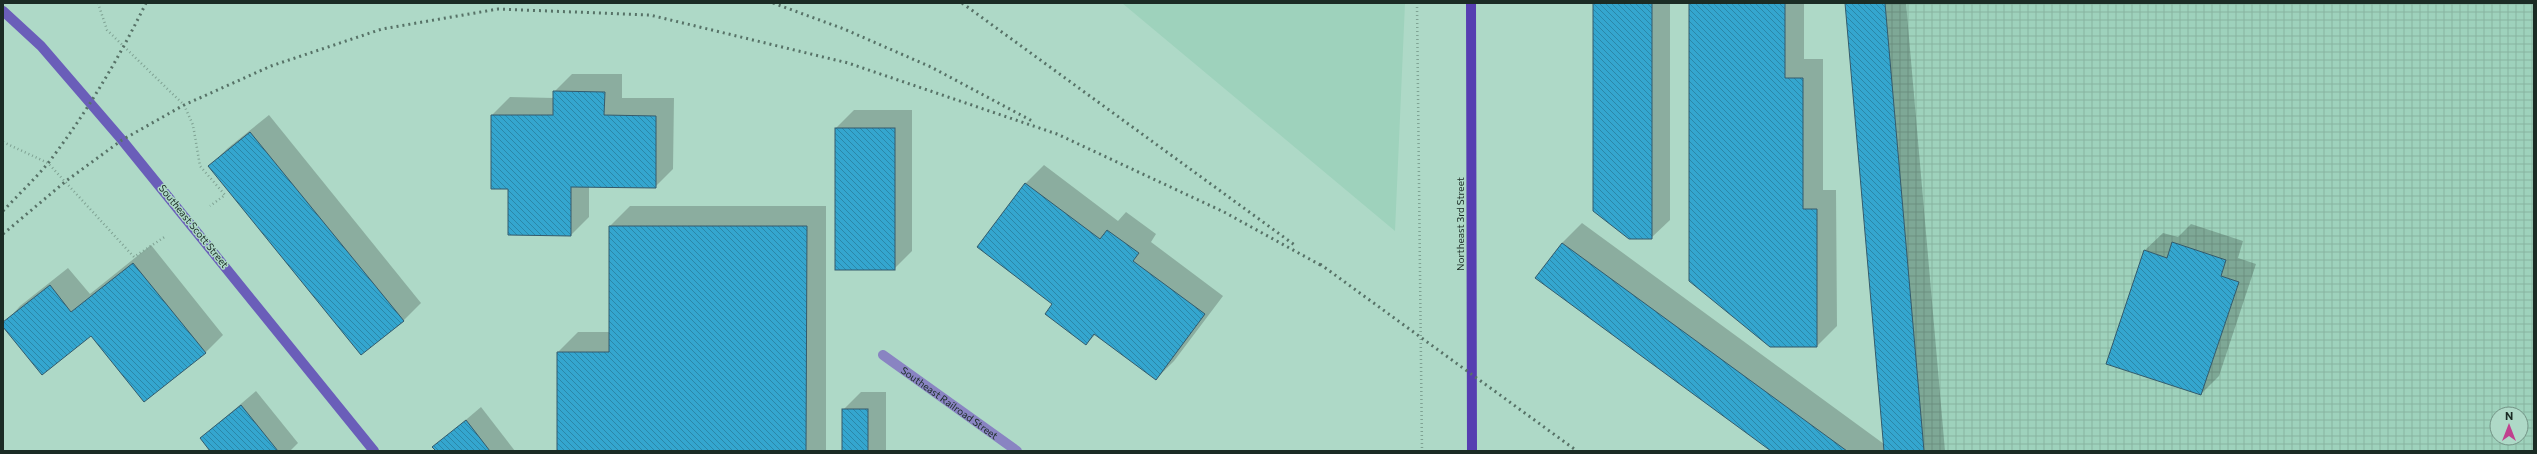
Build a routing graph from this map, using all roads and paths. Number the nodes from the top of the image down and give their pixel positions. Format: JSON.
{"nodes":[{"id":1,"x":1417,"y":3,"type":"edge"},
{"id":2,"x":1471,"y":3,"type":"edge"},
{"id":3,"x":3,"y":11,"type":"edge"},
{"id":4,"x":882,"y":355,"type":"dead end"},
{"id":5,"x":1472,"y":448,"type":"edge"},
{"id":6,"x":374,"y":451,"type":"edge"},
{"id":7,"x":1017,"y":451,"type":"edge"},
{"id":8,"x":1422,"y":451,"type":"edge"}],
"edges":[{"from":1,"to":8,"type":"path"},
{"from":2,"to":5,"type":"main road","name":"Northeast 3rd Street"},
{"from":3,"to":6,"type":"street","name":"Southeast Scott Street"},
{"from":4,"to":7,"type":"street","name":"Southeast Railroad Street"}]}
